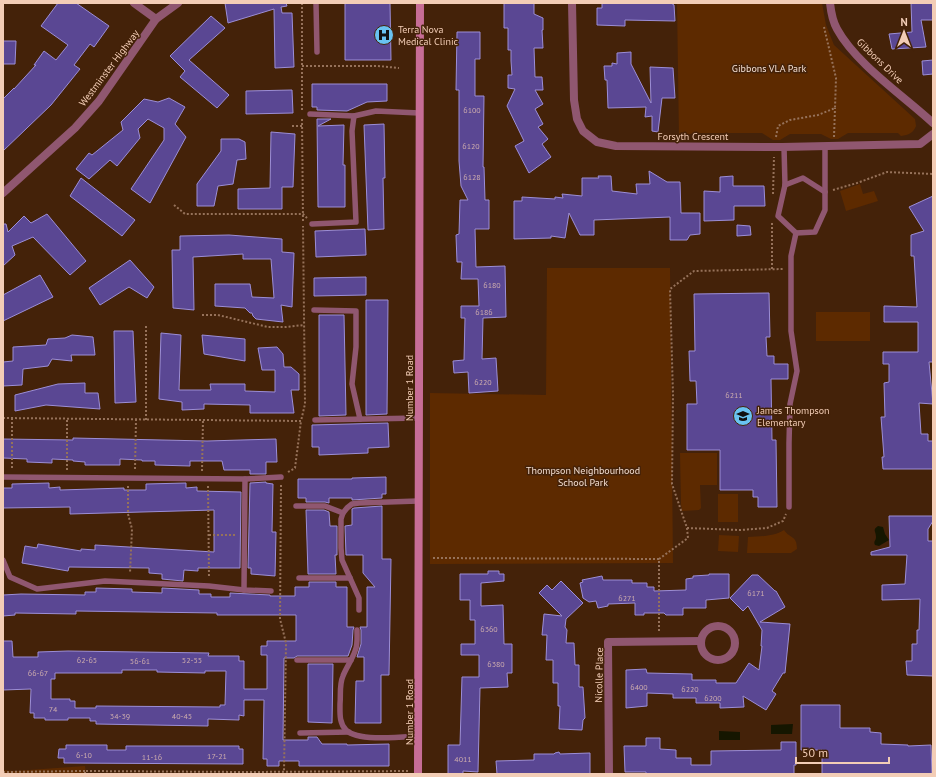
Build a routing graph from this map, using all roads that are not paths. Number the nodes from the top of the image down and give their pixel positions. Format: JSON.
{"nodes":[{"id":1,"x":134,"y":3,"type":"edge"},
{"id":2,"x":178,"y":3,"type":"edge"},
{"id":3,"x":316,"y":3,"type":"edge"},
{"id":4,"x":420,"y":3,"type":"edge"},
{"id":5,"x":572,"y":3,"type":"edge"},
{"id":6,"x":830,"y":3,"type":"edge"},
{"id":7,"x":156,"y":19,"type":"junction"},
{"id":8,"x":317,"y":52,"type":"dead end"},
{"id":9,"x":419,"y":113,"type":"junction"},
{"id":10,"x":310,"y":114,"type":"dead end"},
{"id":11,"x":354,"y":116,"type":"junction"},
{"id":12,"x":933,"y":123,"type":"edge"},
{"id":13,"x":933,"y":134,"type":"edge"},
{"id":14,"x":825,"y":146,"type":"junction"},
{"id":15,"x":784,"y":147,"type":"junction"},
{"id":16,"x":785,"y":185,"type":"junction"},
{"id":17,"x":825,"y":192,"type":"junction"},
{"id":18,"x":3,"y":193,"type":"edge"},
{"id":19,"x":312,"y":224,"type":"road end"},
{"id":20,"x":796,"y":233,"type":"junction"},
{"id":21,"x":314,"y":310,"type":"dead end"},
{"id":22,"x":419,"y":418,"type":"junction"},
{"id":23,"x":360,"y":419,"type":"junction"},
{"id":24,"x":315,"y":420,"type":"dead end"},
{"id":25,"x":3,"y":477,"type":"edge"},
{"id":26,"x":281,"y":477,"type":"road end"},
{"id":27,"x":245,"y":479,"type":"junction"},
{"id":28,"x":418,"y":501,"type":"junction"},
{"id":29,"x":296,"y":506,"type":"dead end"},
{"id":30,"x":789,"y":507,"type":"road end"},
{"id":31,"x":343,"y":512,"type":"junction"},
{"id":32,"x":3,"y":560,"type":"edge"},
{"id":33,"x":299,"y":578,"type":"dead end"},
{"id":34,"x":350,"y":578,"type":"junction"},
{"id":35,"x":244,"y":590,"type":"junction"},
{"id":36,"x":271,"y":591,"type":"dead end"},
{"id":37,"x":359,"y":610,"type":"dead end"},
{"id":38,"x":358,"y":630,"type":"dead end"},
{"id":39,"x":701,"y":641,"type":"junction"},
{"id":40,"x":297,"y":660,"type":"dead end"},
{"id":41,"x":351,"y":660,"type":"junction"},
{"id":42,"x":348,"y":732,"type":"junction"},
{"id":43,"x":300,"y":733,"type":"dead end"},
{"id":44,"x":419,"y":736,"type":"junction"},
{"id":45,"x":418,"y":772,"type":"edge"},
{"id":46,"x":609,"y":774,"type":"edge"}],
"edges":[{"from":1,"to":7,"type":"street"},
{"from":2,"to":7,"type":"street","name":"Westminster Highway"},
{"from":3,"to":8,"type":"lane"},
{"from":4,"to":9,"type":"main road","name":"Number 1 Road"},
{"from":5,"to":15,"type":"street","name":"Forsyth Crescent"},
{"from":6,"to":12,"type":"street","name":"Gibbons Drive"},
{"from":7,"to":18,"type":"street","name":"Westminster Highway"},
{"from":9,"to":11,"type":"lane"},
{"from":9,"to":22,"type":"main road","name":"Number 1 Road"},
{"from":10,"to":11,"type":"lane"},
{"from":11,"to":19,"type":"lane"},
{"from":13,"to":14,"type":"street","name":"Forsyth Crescent"},
{"from":14,"to":15,"type":"street","name":"Forsyth Crescent"},
{"from":14,"to":17,"type":"lane"},
{"from":15,"to":16,"type":"lane"},
{"from":16,"to":17,"type":"lane"},
{"from":16,"to":20,"type":"lane"},
{"from":17,"to":20,"type":"lane"},
{"from":20,"to":30,"type":"lane"},
{"from":21,"to":23,"type":"lane"},
{"from":22,"to":23,"type":"lane"},
{"from":22,"to":28,"type":"main road","name":"Number 1 Road"},
{"from":23,"to":24,"type":"lane"},
{"from":25,"to":27,"type":"lane"},
{"from":26,"to":27,"type":"lane"},
{"from":27,"to":35,"type":"lane"},
{"from":28,"to":31,"type":"lane"},
{"from":28,"to":44,"type":"main road","name":"Number 1 Road"},
{"from":29,"to":31,"type":"lane"},
{"from":31,"to":34,"type":"lane"},
{"from":32,"to":35,"type":"lane"},
{"from":33,"to":34,"type":"lane"},
{"from":34,"to":37,"type":"lane"},
{"from":35,"to":36,"type":"lane"},
{"from":38,"to":41,"type":"lane"},
{"from":39,"to":39,"type":"street"},
{"from":39,"to":46,"type":"street","name":"Nicolle Place"},
{"from":40,"to":41,"type":"lane"},
{"from":41,"to":42,"type":"lane"},
{"from":42,"to":43,"type":"lane"},
{"from":42,"to":44,"type":"lane"},
{"from":44,"to":45,"type":"main road","name":"Number 1 Road"}]}
